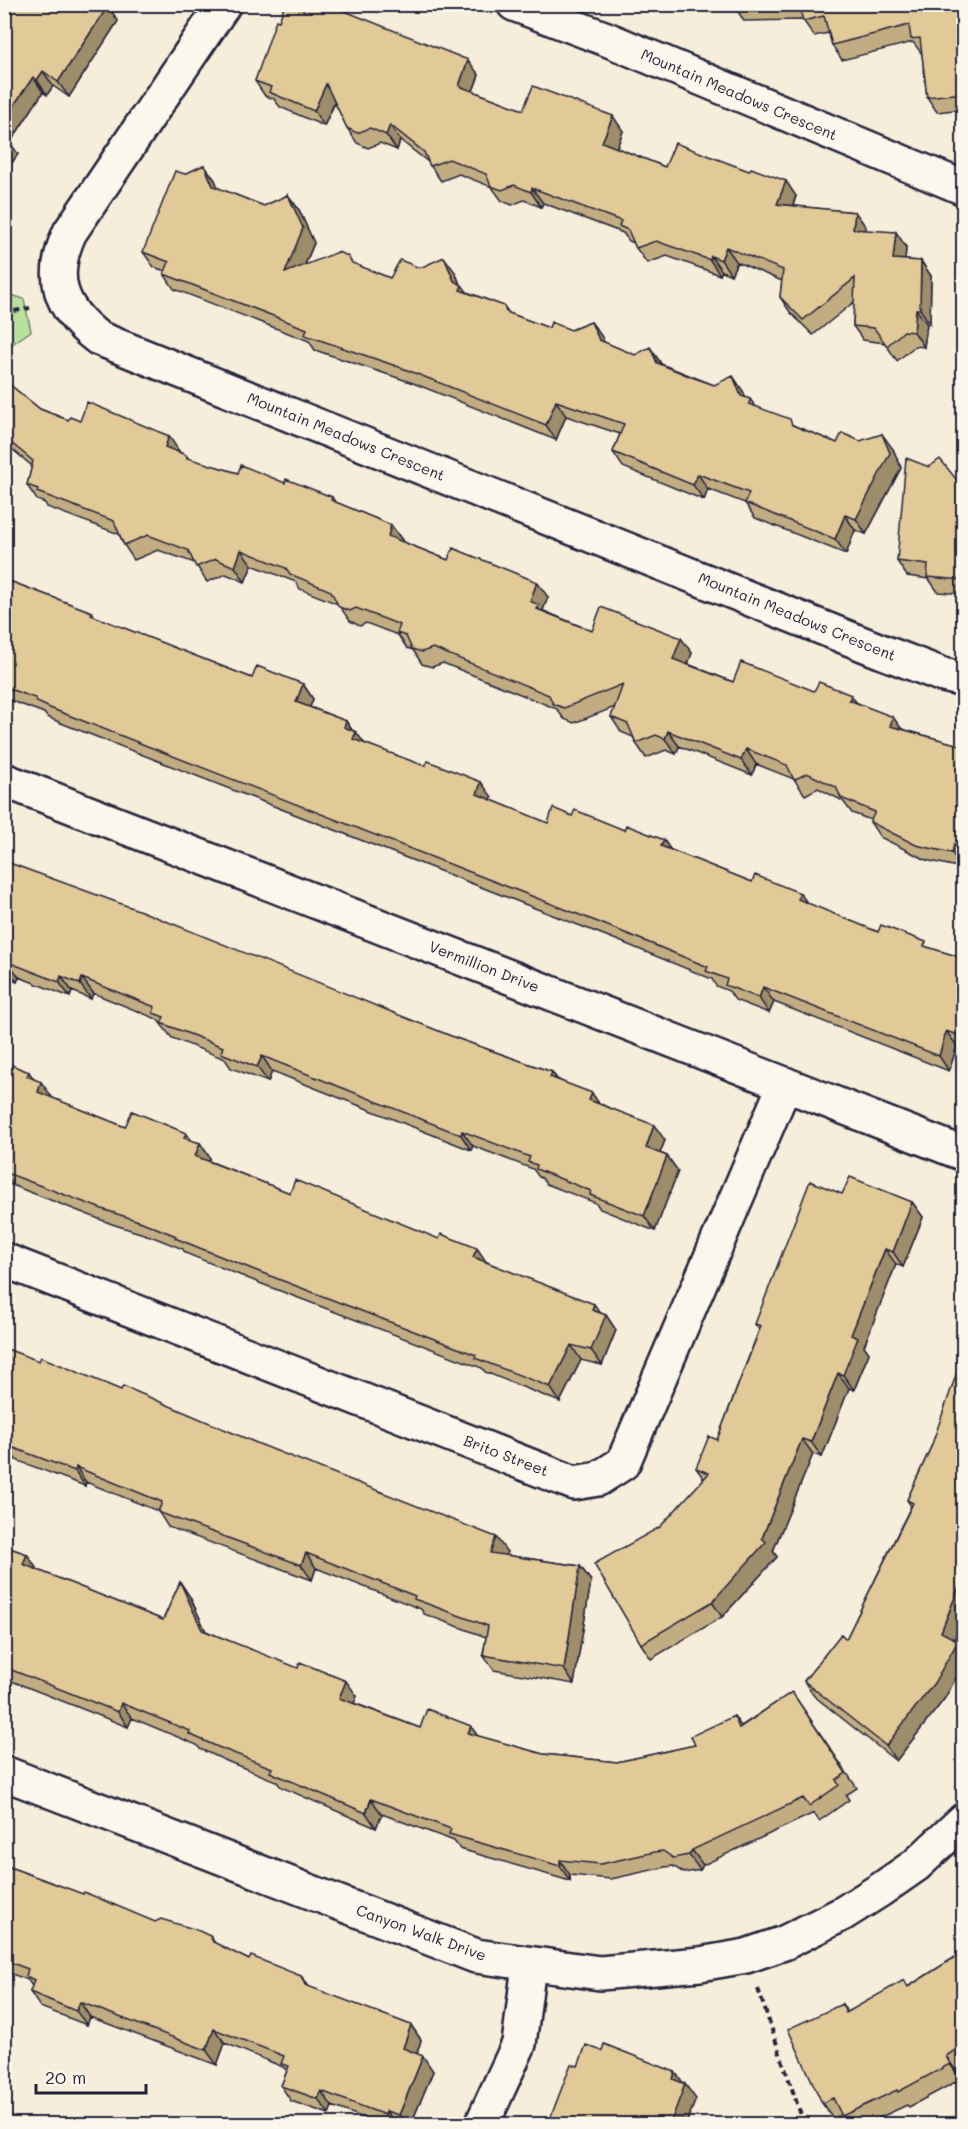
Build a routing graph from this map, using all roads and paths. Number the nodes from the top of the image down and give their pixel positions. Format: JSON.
{"nodes":[{"id":1,"x":224,"y":4,"type":"edge"},
{"id":2,"x":514,"y":4,"type":"edge"},
{"id":3,"x":963,"y":188,"type":"edge"},
{"id":4,"x":963,"y":680,"type":"edge"},
{"id":5,"x":4,"y":780,"type":"edge"},
{"id":6,"x":785,"y":1084,"type":"junction"},
{"id":7,"x":963,"y":1154,"type":"edge"},
{"id":8,"x":4,"y":1260,"type":"edge"},
{"id":9,"x":4,"y":1773,"type":"edge"},
{"id":10,"x":963,"y":1820,"type":"edge"},
{"id":11,"x":746,"y":1956,"type":"junction"},
{"id":12,"x":529,"y":1965,"type":"junction"},
{"id":13,"x":482,"y":2124,"type":"edge"},
{"id":14,"x":804,"y":2124,"type":"edge"}],
"edges":[{"from":1,"to":4,"type":"street","name":"Mountain Meadows Crescent"},
{"from":2,"to":3,"type":"street","name":"Mountain Meadows Crescent"},
{"from":5,"to":6,"type":"street","name":"Vermillion Drive"},
{"from":6,"to":7,"type":"street","name":"Vermillion Drive"},
{"from":6,"to":8,"type":"street","name":"Brito Street"},
{"from":9,"to":12,"type":"street","name":"Canyon Walk Drive"},
{"from":10,"to":11,"type":"street","name":"Canyon Walk Drive"},
{"from":11,"to":12,"type":"street","name":"Canyon Walk Drive"},
{"from":11,"to":14,"type":"path"},
{"from":12,"to":13,"type":"street"}]}
